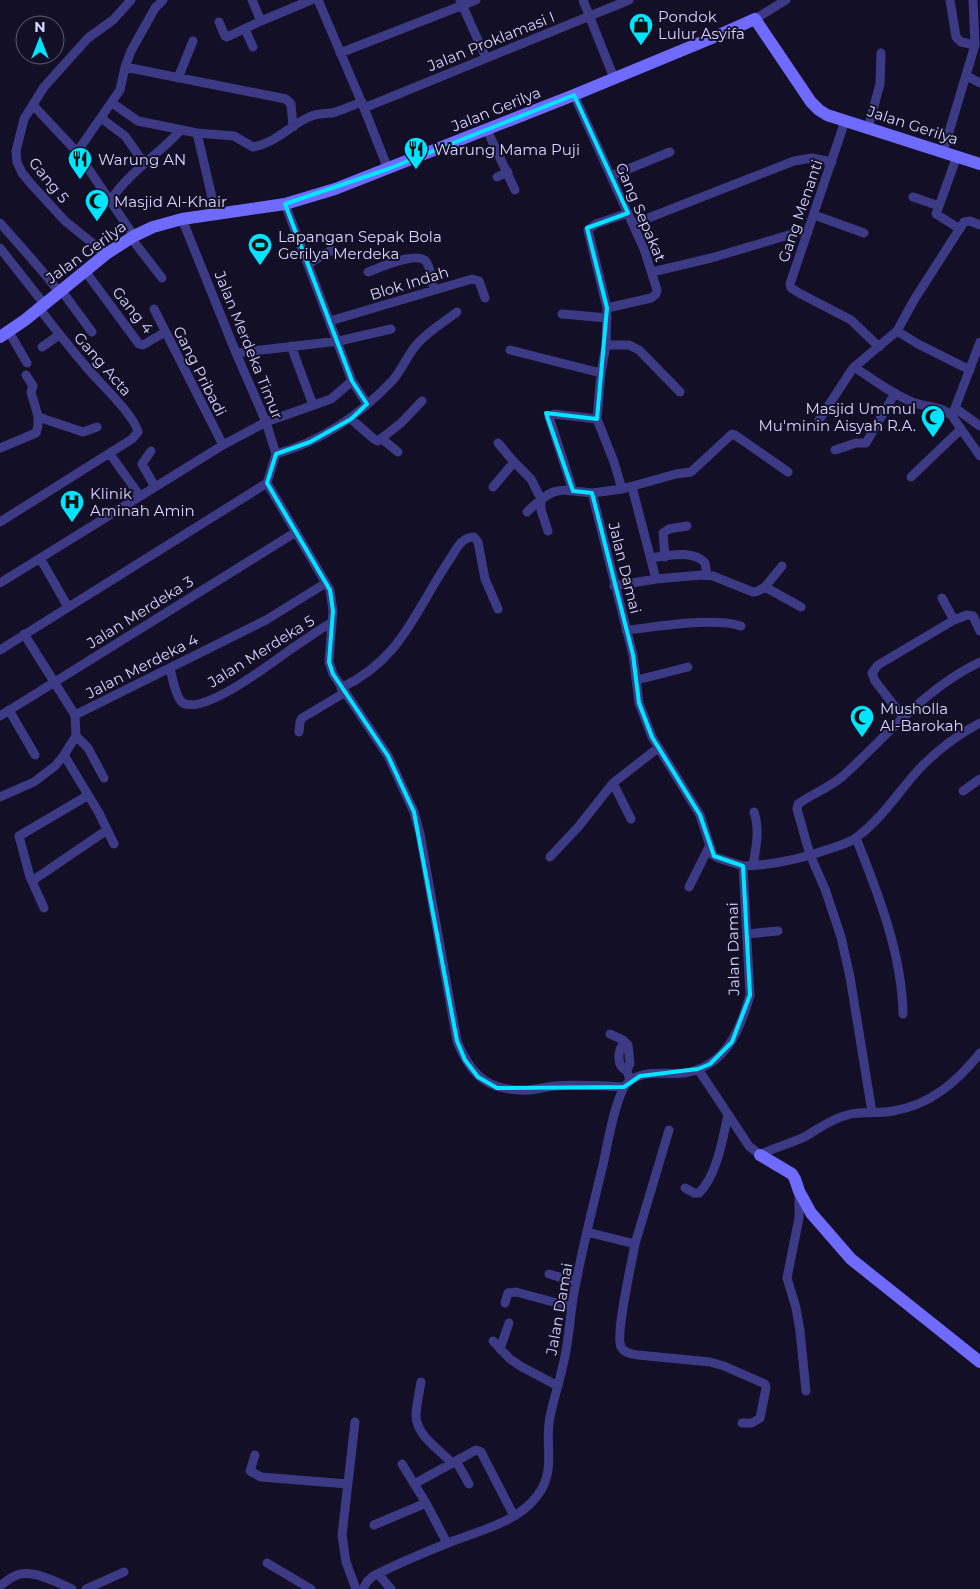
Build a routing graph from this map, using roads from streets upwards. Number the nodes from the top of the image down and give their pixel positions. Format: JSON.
{"nodes":[{"id":1,"x":130,"y":0,"type":"edge"},
{"id":2,"x":162,"y":0,"type":"edge"},
{"id":3,"x":252,"y":0,"type":"edge"},
{"id":4,"x":311,"y":0,"type":"edge"},
{"id":5,"x":318,"y":0,"type":"edge"},
{"id":6,"x":476,"y":0,"type":"edge"},
{"id":7,"x":583,"y":0,"type":"edge"},
{"id":8,"x":629,"y":0,"type":"edge"},
{"id":9,"x":786,"y":0,"type":"edge"},
{"id":10,"x":950,"y":0,"type":"edge"},
{"id":11,"x":973,"y":0,"type":"edge"},
{"id":12,"x":461,"y":3,"type":"edge"},
{"id":13,"x":590,"y":16,"type":"junction"},
{"id":14,"x":754,"y":19,"type":"junction"},
{"id":15,"x":261,"y":21,"type":"junction"},
{"id":16,"x":220,"y":22,"type":"dead end"},
{"id":17,"x":245,"y":29,"type":"junction"},
{"id":18,"x":193,"y":41,"type":"dead end"},
{"id":19,"x":977,"y":41,"type":"edge"},
{"id":20,"x":253,"y":47,"type":"dead end"},
{"id":21,"x":340,"y":53,"type":"junction"},
{"id":22,"x":881,"y":53,"type":"dead end"},
{"id":23,"x":486,"y":58,"type":"junction"},
{"id":24,"x":125,"y":67,"type":"junction"},
{"id":25,"x":967,"y":76,"type":"junction"},
{"id":26,"x":178,"y":78,"type":"junction"},
{"id":27,"x":614,"y":78,"type":"junction"},
{"id":28,"x":980,"y":83,"type":"edge"},
{"id":29,"x":574,"y":95,"type":"junction"},
{"id":30,"x":112,"y":103,"type":"junction"},
{"id":31,"x":33,"y":104,"type":"junction"},
{"id":32,"x":363,"y":105,"type":"junction"},
{"id":33,"x":101,"y":118,"type":"junction"},
{"id":34,"x":845,"y":121,"type":"junction"},
{"id":35,"x":293,"y":127,"type":"junction"},
{"id":36,"x":868,"y":128,"type":"junction"},
{"id":37,"x":182,"y":130,"type":"junction"},
{"id":38,"x":487,"y":130,"type":"junction"},
{"id":39,"x":197,"y":133,"type":"junction"},
{"id":40,"x":77,"y":152,"type":"junction"},
{"id":41,"x":670,"y":152,"type":"dead end"},
{"id":42,"x":943,"y":152,"type":"junction"},
{"id":43,"x":957,"y":156,"type":"junction"},
{"id":44,"x":832,"y":162,"type":"junction"},
{"id":45,"x":144,"y":163,"type":"junction"},
{"id":46,"x":980,"y":164,"type":"edge"},
{"id":47,"x":388,"y":169,"type":"junction"},
{"id":48,"x":508,"y":172,"type":"junction"},
{"id":49,"x":611,"y":176,"type":"junction"},
{"id":50,"x":497,"y":177,"type":"dead end"},
{"id":51,"x":515,"y":190,"type":"dead end"},
{"id":52,"x":913,"y":197,"type":"dead end"},
{"id":53,"x":110,"y":201,"type":"junction"},
{"id":54,"x":285,"y":204,"type":"junction"},
{"id":55,"x":938,"y":206,"type":"junction"},
{"id":56,"x":628,"y":213,"type":"junction"},
{"id":57,"x":216,"y":215,"type":"junction"},
{"id":58,"x":814,"y":215,"type":"junction"},
{"id":59,"x":182,"y":219,"type":"junction"},
{"id":60,"x":0,"y":223,"type":"edge"},
{"id":61,"x":633,"y":224,"type":"junction"},
{"id":62,"x":980,"y":225,"type":"edge"},
{"id":63,"x":960,"y":228,"type":"junction"},
{"id":64,"x":808,"y":232,"type":"junction"},
{"id":65,"x":864,"y":233,"type":"dead end"},
{"id":66,"x":133,"y":237,"type":"junction"},
{"id":67,"x":0,"y":248,"type":"edge"},
{"id":68,"x":332,"y":250,"type":"dead end"},
{"id":69,"x":106,"y":254,"type":"junction"},
{"id":70,"x":308,"y":264,"type":"junction"},
{"id":71,"x":85,"y":271,"type":"junction"},
{"id":72,"x":368,"y":272,"type":"dead end"},
{"id":73,"x":652,"y":272,"type":"junction"},
{"id":74,"x":162,"y":278,"type":"dead end"},
{"id":75,"x":434,"y":290,"type":"junction"},
{"id":76,"x":60,"y":291,"type":"junction"},
{"id":77,"x":485,"y":298,"type":"dead end"},
{"id":78,"x":41,"y":306,"type":"junction"},
{"id":79,"x":607,"y":308,"type":"junction"},
{"id":80,"x":154,"y":309,"type":"dead end"},
{"id":81,"x":457,"y":312,"type":"dead end"},
{"id":82,"x":562,"y":314,"type":"dead end"},
{"id":83,"x":607,"y":318,"type":"junction"},
{"id":84,"x":330,"y":321,"type":"junction"},
{"id":85,"x":390,"y":329,"type":"dead end"},
{"id":86,"x":897,"y":331,"type":"junction"},
{"id":87,"x":92,"y":332,"type":"dead end"},
{"id":88,"x":165,"y":332,"type":"junction"},
{"id":89,"x":3,"y":333,"type":"edge"},
{"id":90,"x":60,"y":335,"type":"junction"},
{"id":91,"x":339,"y":341,"type":"junction"},
{"id":92,"x":980,"y":342,"type":"edge"},
{"id":93,"x":606,"y":345,"type":"junction"},
{"id":94,"x":291,"y":346,"type":"junction"},
{"id":95,"x":42,"y":347,"type":"dead end"},
{"id":96,"x":880,"y":347,"type":"junction"},
{"id":97,"x":510,"y":350,"type":"dead end"},
{"id":98,"x":236,"y":353,"type":"junction"},
{"id":99,"x":27,"y":363,"type":"dead end"},
{"id":100,"x":855,"y":366,"type":"junction"},
{"id":101,"x":970,"y":370,"type":"junction"},
{"id":102,"x":600,"y":374,"type":"junction"},
{"id":103,"x":26,"y":375,"type":"dead end"},
{"id":104,"x":352,"y":381,"type":"junction"},
{"id":105,"x":680,"y":392,"type":"dead end"},
{"id":106,"x":895,"y":393,"type":"junction"},
{"id":107,"x":422,"y":402,"type":"dead end"},
{"id":108,"x":367,"y":404,"type":"junction"},
{"id":109,"x":314,"y":405,"type":"junction"},
{"id":110,"x":953,"y":412,"type":"junction"},
{"id":111,"x":38,"y":416,"type":"junction"},
{"id":112,"x":351,"y":419,"type":"junction"},
{"id":113,"x":597,"y":419,"type":"junction"},
{"id":114,"x":820,"y":420,"type":"dead end"},
{"id":115,"x":266,"y":422,"type":"junction"},
{"id":116,"x":980,"y":426,"type":"edge"},
{"id":117,"x":97,"y":427,"type":"dead end"},
{"id":118,"x":960,"y":430,"type":"junction"},
{"id":119,"x":382,"y":439,"type":"junction"},
{"id":120,"x":498,"y":443,"type":"dead end"},
{"id":121,"x":223,"y":445,"type":"junction"},
{"id":122,"x":0,"y":448,"type":"edge"},
{"id":123,"x":834,"y":450,"type":"dead end"},
{"id":124,"x":151,"y":451,"type":"dead end"},
{"id":125,"x":398,"y":452,"type":"dead end"},
{"id":126,"x":110,"y":454,"type":"junction"},
{"id":127,"x":276,"y":454,"type":"junction"},
{"id":128,"x":980,"y":456,"type":"edge"},
{"id":129,"x":514,"y":462,"type":"junction"},
{"id":130,"x":788,"y":472,"type":"dead end"},
{"id":131,"x":911,"y":477,"type":"dead end"},
{"id":132,"x":267,"y":483,"type":"junction"},
{"id":133,"x":155,"y":487,"type":"junction"},
{"id":134,"x":493,"y":487,"type":"dead end"},
{"id":135,"x":632,"y":487,"type":"junction"},
{"id":136,"x":622,"y":489,"type":"junction"},
{"id":137,"x":573,"y":491,"type":"junction"},
{"id":138,"x":592,"y":493,"type":"junction"},
{"id":139,"x":140,"y":496,"type":"junction"},
{"id":140,"x":541,"y":499,"type":"junction"},
{"id":141,"x":527,"y":512,"type":"dead end"},
{"id":142,"x":0,"y":522,"type":"edge"},
{"id":143,"x":687,"y":526,"type":"dead end"},
{"id":144,"x":296,"y":532,"type":"junction"},
{"id":145,"x":548,"y":532,"type":"dead end"},
{"id":146,"x":665,"y":557,"type":"junction"},
{"id":147,"x":40,"y":558,"type":"junction"},
{"id":148,"x":651,"y":558,"type":"junction"},
{"id":149,"x":782,"y":566,"type":"dead end"},
{"id":150,"x":707,"y":575,"type":"junction"},
{"id":151,"x":656,"y":579,"type":"junction"},
{"id":152,"x":0,"y":583,"type":"edge"},
{"id":153,"x":326,"y":583,"type":"junction"},
{"id":154,"x":614,"y":586,"type":"junction"},
{"id":155,"x":765,"y":588,"type":"junction"},
{"id":156,"x":942,"y":598,"type":"dead end"},
{"id":157,"x":68,"y":607,"type":"junction"},
{"id":158,"x":801,"y":607,"type":"dead end"},
{"id":159,"x":498,"y":609,"type":"dead end"},
{"id":160,"x":954,"y":620,"type":"junction"},
{"id":161,"x":332,"y":622,"type":"junction"},
{"id":162,"x":741,"y":626,"type":"dead end"},
{"id":163,"x":626,"y":630,"type":"junction"},
{"id":164,"x":980,"y":631,"type":"edge"},
{"id":165,"x":24,"y":634,"type":"junction"},
{"id":166,"x":0,"y":650,"type":"edge"},
{"id":167,"x":980,"y":662,"type":"edge"},
{"id":168,"x":688,"y":667,"type":"dead end"},
{"id":169,"x":170,"y":668,"type":"junction"},
{"id":170,"x":637,"y":680,"type":"junction"},
{"id":171,"x":54,"y":682,"type":"junction"},
{"id":172,"x":342,"y":690,"type":"junction"},
{"id":173,"x":9,"y":710,"type":"junction"},
{"id":174,"x":75,"y":715,"type":"junction"},
{"id":175,"x":0,"y":716,"type":"edge"},
{"id":176,"x":903,"y":717,"type":"junction"},
{"id":177,"x":980,"y":723,"type":"edge"},
{"id":178,"x":299,"y":732,"type":"dead end"},
{"id":179,"x":76,"y":736,"type":"junction"},
{"id":180,"x":658,"y":748,"type":"junction"},
{"id":181,"x":36,"y":755,"type":"dead end"},
{"id":182,"x":64,"y":755,"type":"junction"},
{"id":183,"x":104,"y":778,"type":"dead end"},
{"id":184,"x":980,"y":779,"type":"edge"},
{"id":185,"x":613,"y":783,"type":"junction"},
{"id":186,"x":963,"y":790,"type":"dead end"},
{"id":187,"x":87,"y":796,"type":"junction"},
{"id":188,"x":0,"y":797,"type":"edge"},
{"id":189,"x":754,"y":812,"type":"dead end"},
{"id":190,"x":631,"y":819,"type":"dead end"},
{"id":191,"x":107,"y":830,"type":"junction"},
{"id":192,"x":856,"y":838,"type":"junction"},
{"id":193,"x":114,"y":844,"type":"dead end"},
{"id":194,"x":710,"y":845,"type":"junction"},
{"id":195,"x":810,"y":855,"type":"junction"},
{"id":196,"x":550,"y":857,"type":"dead end"},
{"id":197,"x":753,"y":865,"type":"junction"},
{"id":198,"x":743,"y":866,"type":"junction"},
{"id":199,"x":32,"y":881,"type":"junction"},
{"id":200,"x":689,"y":888,"type":"dead end"},
{"id":201,"x":44,"y":908,"type":"dead end"},
{"id":202,"x":778,"y":931,"type":"dead end"},
{"id":203,"x":748,"y":934,"type":"junction"},
{"id":204,"x":903,"y":1014,"type":"dead end"},
{"id":205,"x":610,"y":1034,"type":"dead end"},
{"id":206,"x":980,"y":1053,"type":"edge"},
{"id":207,"x":698,"y":1069,"type":"junction"},
{"id":208,"x":627,"y":1084,"type":"junction"},
{"id":209,"x":872,"y":1112,"type":"junction"},
{"id":210,"x":728,"y":1114,"type":"junction"},
{"id":211,"x":669,"y":1130,"type":"dead end"},
{"id":212,"x":760,"y":1155,"type":"junction"},
{"id":213,"x":685,"y":1188,"type":"dead end"},
{"id":214,"x":799,"y":1191,"type":"junction"},
{"id":215,"x":587,"y":1232,"type":"junction"},
{"id":216,"x":635,"y":1244,"type":"junction"},
{"id":217,"x":549,"y":1274,"type":"dead end"},
{"id":218,"x":576,"y":1282,"type":"junction"},
{"id":219,"x":505,"y":1303,"type":"dead end"},
{"id":220,"x":572,"y":1307,"type":"junction"},
{"id":221,"x":510,"y":1323,"type":"dead end"},
{"id":222,"x":493,"y":1341,"type":"dead end"},
{"id":223,"x":500,"y":1349,"type":"junction"},
{"id":224,"x":980,"y":1362,"type":"edge"},
{"id":225,"x":421,"y":1382,"type":"dead end"},
{"id":226,"x":558,"y":1386,"type":"junction"},
{"id":227,"x":806,"y":1391,"type":"dead end"},
{"id":228,"x":355,"y":1422,"type":"dead end"},
{"id":229,"x":742,"y":1423,"type":"dead end"},
{"id":230,"x":254,"y":1455,"type":"dead end"},
{"id":231,"x":454,"y":1462,"type":"junction"},
{"id":232,"x":402,"y":1464,"type":"dead end"},
{"id":233,"x":348,"y":1484,"type":"junction"},
{"id":234,"x":414,"y":1484,"type":"junction"},
{"id":235,"x":468,"y":1484,"type":"dead end"},
{"id":236,"x":426,"y":1503,"type":"junction"},
{"id":237,"x":514,"y":1516,"type":"junction"},
{"id":238,"x":374,"y":1524,"type":"dead end"},
{"id":239,"x":447,"y":1544,"type":"junction"},
{"id":240,"x":267,"y":1563,"type":"dead end"},
{"id":241,"x":124,"y":1572,"type":"dead end"},
{"id":242,"x":378,"y":1574,"type":"junction"},
{"id":243,"x":0,"y":1586,"type":"edge"},
{"id":244,"x":72,"y":1589,"type":"edge"},
{"id":245,"x":86,"y":1589,"type":"edge"},
{"id":246,"x":310,"y":1589,"type":"edge"},
{"id":247,"x":356,"y":1589,"type":"edge"},
{"id":248,"x":363,"y":1589,"type":"edge"},
{"id":249,"x":391,"y":1589,"type":"edge"}],
"edges":[{"from":1,"to":31,"type":"street","name":"Gang 5"},
{"from":2,"to":24,"type":"street"},
{"from":3,"to":15,"type":"street"},
{"from":4,"to":15,"type":"street"},
{"from":5,"to":21,"type":"street"},
{"from":6,"to":12,"type":"street"},
{"from":7,"to":13,"type":"street"},
{"from":8,"to":13,"type":"street","name":"Jalan Proklamasi I"},
{"from":9,"to":14,"type":"street"},
{"from":10,"to":19,"type":"street"},
{"from":11,"to":19,"type":"street"},
{"from":12,"to":21,"type":"street"},
{"from":12,"to":23,"type":"street"},
{"from":13,"to":23,"type":"street","name":"Jalan Proklamasi I"},
{"from":13,"to":27,"type":"street"},
{"from":14,"to":27,"type":"street","name":"Jalan Gerilya"},
{"from":14,"to":34,"type":"street","name":"Jalan Gerilya"},
{"from":15,"to":17,"type":"street"},
{"from":16,"to":17,"type":"street"},
{"from":17,"to":20,"type":"street"},
{"from":18,"to":26,"type":"street"},
{"from":19,"to":25,"type":"street"},
{"from":21,"to":32,"type":"street"},
{"from":22,"to":36,"type":"street"},
{"from":23,"to":32,"type":"street","name":"Jalan Proklamasi I"},
{"from":24,"to":26,"type":"street"},
{"from":24,"to":30,"type":"street"},
{"from":25,"to":28,"type":"street"},
{"from":25,"to":42,"type":"street"},
{"from":26,"to":35,"type":"street"},
{"from":27,"to":29,"type":"street","name":"Jalan Gerilya"},
{"from":29,"to":38,"type":"street","name":"Jalan Gerilya"},
{"from":29,"to":49,"type":"street","name":"Gang Sepakat"},
{"from":30,"to":33,"type":"street"},
{"from":30,"to":37,"type":"street"},
{"from":31,"to":40,"type":"street"},
{"from":31,"to":69,"type":"street","name":"Gang 5"},
{"from":32,"to":35,"type":"street","name":"Jalan Proklamasi I"},
{"from":32,"to":47,"type":"street"},
{"from":33,"to":40,"type":"street"},
{"from":33,"to":45,"type":"street"},
{"from":34,"to":36,"type":"street","name":"Jalan Gerilya"},
{"from":34,"to":44,"type":"street","name":"Gang Menanti"},
{"from":35,"to":39,"type":"street","name":"Jalan Proklamasi I"},
{"from":36,"to":42,"type":"street","name":"Jalan Gerilya"},
{"from":37,"to":39,"type":"street"},
{"from":37,"to":45,"type":"street"},
{"from":38,"to":47,"type":"street","name":"Jalan Gerilya"},
{"from":38,"to":48,"type":"street"},
{"from":39,"to":57,"type":"street"},
{"from":40,"to":53,"type":"street"},
{"from":41,"to":49,"type":"street"},
{"from":42,"to":43,"type":"street","name":"Jalan Gerilya"},
{"from":43,"to":46,"type":"street","name":"Jalan Gerilya"},
{"from":43,"to":55,"type":"street"},
{"from":44,"to":58,"type":"street","name":"Gang Menanti"},
{"from":44,"to":61,"type":"street"},
{"from":45,"to":53,"type":"street"},
{"from":47,"to":54,"type":"street","name":"Jalan Gerilya"},
{"from":48,"to":50,"type":"street"},
{"from":48,"to":51,"type":"street"},
{"from":49,"to":56,"type":"street","name":"Gang Sepakat"},
{"from":52,"to":55,"type":"street"},
{"from":53,"to":66,"type":"street"},
{"from":54,"to":57,"type":"street","name":"Jalan Gerilya"},
{"from":54,"to":70,"type":"street"},
{"from":55,"to":63,"type":"street"},
{"from":56,"to":61,"type":"street","name":"Gang Sepakat"},
{"from":56,"to":79,"type":"street"},
{"from":57,"to":59,"type":"street","name":"Jalan Gerilya"},
{"from":58,"to":64,"type":"street","name":"Gang Menanti"},
{"from":58,"to":65,"type":"street"},
{"from":59,"to":66,"type":"street","name":"Jalan Gerilya"},
{"from":59,"to":98,"type":"street","name":"Jalan Merdeka Timur"},
{"from":60,"to":76,"type":"street"},
{"from":61,"to":73,"type":"street","name":"Gang Sepakat"},
{"from":62,"to":63,"type":"street"},
{"from":63,"to":86,"type":"street"},
{"from":64,"to":73,"type":"street"},
{"from":64,"to":96,"type":"street","name":"Gang Menanti"},
{"from":66,"to":69,"type":"street","name":"Jalan Gerilya"},
{"from":66,"to":74,"type":"street"},
{"from":67,"to":78,"type":"street","name":"Gang Acta"},
{"from":68,"to":70,"type":"street"},
{"from":69,"to":71,"type":"street","name":"Jalan Gerilya"},
{"from":70,"to":84,"type":"street"},
{"from":71,"to":76,"type":"street","name":"Jalan Gerilya"},
{"from":71,"to":88,"type":"street","name":"Gang 4"},
{"from":72,"to":75,"type":"street"},
{"from":73,"to":79,"type":"street","name":"Gang Sepakat"},
{"from":75,"to":77,"type":"street","name":"Blok Indah"},
{"from":75,"to":84,"type":"street","name":"Blok Indah"},
{"from":76,"to":78,"type":"street","name":"Jalan Gerilya"},
{"from":76,"to":87,"type":"street"},
{"from":78,"to":89,"type":"street","name":"Jalan Gerilya"},
{"from":78,"to":90,"type":"street","name":"Gang Acta"},
{"from":79,"to":83,"type":"street"},
{"from":80,"to":88,"type":"street","name":"Gang Pribadi"},
{"from":81,"to":108,"type":"street"},
{"from":82,"to":83,"type":"street"},
{"from":83,"to":93,"type":"street"},
{"from":84,"to":91,"type":"street"},
{"from":85,"to":91,"type":"street"},
{"from":86,"to":96,"type":"street"},
{"from":86,"to":101,"type":"street"},
{"from":88,"to":121,"type":"street","name":"Gang Pribadi"},
{"from":89,"to":99,"type":"street"},
{"from":90,"to":95,"type":"street"},
{"from":90,"to":126,"type":"street","name":"Gang Acta"},
{"from":91,"to":94,"type":"street"},
{"from":91,"to":104,"type":"street"},
{"from":92,"to":101,"type":"street"},
{"from":93,"to":102,"type":"street"},
{"from":93,"to":105,"type":"street"},
{"from":94,"to":98,"type":"street"},
{"from":94,"to":109,"type":"street"},
{"from":96,"to":100,"type":"street"},
{"from":97,"to":102,"type":"street"},
{"from":98,"to":115,"type":"street","name":"Jalan Merdeka Timur"},
{"from":100,"to":106,"type":"street"},
{"from":100,"to":114,"type":"street"},
{"from":101,"to":110,"type":"street"},
{"from":102,"to":113,"type":"street"},
{"from":103,"to":111,"type":"street"},
{"from":104,"to":108,"type":"street"},
{"from":104,"to":109,"type":"street"},
{"from":106,"to":110,"type":"street"},
{"from":106,"to":123,"type":"street"},
{"from":107,"to":119,"type":"street"},
{"from":108,"to":112,"type":"street"},
{"from":109,"to":115,"type":"street"},
{"from":110,"to":116,"type":"street"},
{"from":110,"to":118,"type":"street"},
{"from":111,"to":117,"type":"street"},
{"from":111,"to":122,"type":"street"},
{"from":112,"to":119,"type":"street"},
{"from":112,"to":127,"type":"street"},
{"from":113,"to":136,"type":"street"},
{"from":113,"to":137,"type":"street"},
{"from":115,"to":121,"type":"street"},
{"from":115,"to":127,"type":"street","name":"Jalan Merdeka Timur"},
{"from":118,"to":128,"type":"street"},
{"from":118,"to":131,"type":"street"},
{"from":119,"to":125,"type":"street"},
{"from":120,"to":129,"type":"street"},
{"from":121,"to":133,"type":"street"},
{"from":124,"to":133,"type":"street"},
{"from":126,"to":139,"type":"street"},
{"from":126,"to":142,"type":"street"},
{"from":127,"to":132,"type":"street"},
{"from":129,"to":134,"type":"street"},
{"from":129,"to":140,"type":"street"},
{"from":130,"to":135,"type":"street"},
{"from":132,"to":144,"type":"street"},
{"from":132,"to":157,"type":"street"},
{"from":133,"to":139,"type":"street"},
{"from":135,"to":136,"type":"street"},
{"from":135,"to":148,"type":"street"},
{"from":136,"to":138,"type":"street"},
{"from":137,"to":138,"type":"street"},
{"from":137,"to":140,"type":"street"},
{"from":138,"to":154,"type":"street","name":"Jalan Damai"},
{"from":139,"to":147,"type":"street"},
{"from":140,"to":141,"type":"street"},
{"from":140,"to":145,"type":"street"},
{"from":143,"to":146,"type":"street"},
{"from":144,"to":153,"type":"street"},
{"from":144,"to":171,"type":"street","name":"Jalan Merdeka 3"},
{"from":146,"to":148,"type":"street"},
{"from":146,"to":150,"type":"street"},
{"from":147,"to":152,"type":"street"},
{"from":147,"to":157,"type":"street"},
{"from":148,"to":151,"type":"street"},
{"from":149,"to":155,"type":"street"},
{"from":150,"to":151,"type":"street"},
{"from":150,"to":155,"type":"street"},
{"from":151,"to":154,"type":"street"},
{"from":153,"to":161,"type":"street"},
{"from":153,"to":169,"type":"street","name":"Jalan Merdeka 4"},
{"from":154,"to":163,"type":"street","name":"Jalan Damai"},
{"from":155,"to":158,"type":"street"},
{"from":156,"to":160,"type":"street"},
{"from":157,"to":165,"type":"street"},
{"from":159,"to":172,"type":"street"},
{"from":160,"to":164,"type":"street"},
{"from":160,"to":176,"type":"street"},
{"from":161,"to":169,"type":"street","name":"Jalan Merdeka 5"},
{"from":161,"to":172,"type":"street"},
{"from":162,"to":163,"type":"street"},
{"from":163,"to":170,"type":"street","name":"Jalan Damai"},
{"from":165,"to":166,"type":"street"},
{"from":165,"to":171,"type":"street"},
{"from":167,"to":176,"type":"street"},
{"from":168,"to":170,"type":"street"},
{"from":169,"to":174,"type":"street","name":"Jalan Merdeka 4"},
{"from":170,"to":180,"type":"street","name":"Jalan Damai"},
{"from":171,"to":173,"type":"street","name":"Jalan Merdeka 3"},
{"from":171,"to":174,"type":"street"},
{"from":172,"to":178,"type":"street"},
{"from":172,"to":208,"type":"street"},
{"from":173,"to":175,"type":"street","name":"Jalan Merdeka 3"},
{"from":173,"to":181,"type":"street"},
{"from":174,"to":179,"type":"street","name":"Jalan Merdeka 4"},
{"from":176,"to":195,"type":"street"},
{"from":177,"to":192,"type":"street"},
{"from":179,"to":182,"type":"street"},
{"from":179,"to":183,"type":"street"},
{"from":180,"to":185,"type":"street"},
{"from":180,"to":194,"type":"street","name":"Jalan Damai"},
{"from":182,"to":187,"type":"street"},
{"from":182,"to":188,"type":"street"},
{"from":184,"to":186,"type":"street"},
{"from":185,"to":190,"type":"street"},
{"from":185,"to":196,"type":"street"},
{"from":187,"to":191,"type":"street"},
{"from":187,"to":199,"type":"street"},
{"from":189,"to":197,"type":"street"},
{"from":191,"to":193,"type":"street"},
{"from":191,"to":199,"type":"street"},
{"from":192,"to":195,"type":"street"},
{"from":192,"to":204,"type":"street"},
{"from":194,"to":198,"type":"street","name":"Jalan Damai"},
{"from":194,"to":200,"type":"street"},
{"from":195,"to":197,"type":"street"},
{"from":195,"to":209,"type":"street"},
{"from":197,"to":198,"type":"street"},
{"from":198,"to":203,"type":"street","name":"Jalan Damai"},
{"from":199,"to":201,"type":"street"},
{"from":202,"to":203,"type":"street"},
{"from":203,"to":207,"type":"street","name":"Jalan Damai"},
{"from":205,"to":208,"type":"street"},
{"from":206,"to":209,"type":"street"},
{"from":207,"to":208,"type":"street","name":"Jalan Damai"},
{"from":207,"to":210,"type":"street"},
{"from":208,"to":215,"type":"street","name":"Jalan Damai"},
{"from":209,"to":212,"type":"street"},
{"from":210,"to":212,"type":"street"},
{"from":210,"to":213,"type":"street"},
{"from":211,"to":216,"type":"street"},
{"from":212,"to":214,"type":"street"},
{"from":214,"to":224,"type":"street"},
{"from":214,"to":227,"type":"street"},
{"from":215,"to":216,"type":"street"},
{"from":215,"to":218,"type":"street","name":"Jalan Damai"},
{"from":216,"to":229,"type":"street"},
{"from":217,"to":218,"type":"street"},
{"from":218,"to":220,"type":"street","name":"Jalan Damai"},
{"from":219,"to":220,"type":"street"},
{"from":220,"to":226,"type":"street","name":"Jalan Damai"},
{"from":221,"to":223,"type":"street"},
{"from":222,"to":223,"type":"street"},
{"from":223,"to":226,"type":"street"},
{"from":225,"to":231,"type":"street"},
{"from":226,"to":237,"type":"street","name":"Jalan Damai"},
{"from":228,"to":233,"type":"street"},
{"from":230,"to":233,"type":"street"},
{"from":231,"to":234,"type":"street"},
{"from":231,"to":235,"type":"street"},
{"from":231,"to":237,"type":"street"},
{"from":232,"to":234,"type":"street"},
{"from":233,"to":247,"type":"street"},
{"from":234,"to":236,"type":"street"},
{"from":236,"to":238,"type":"street"},
{"from":236,"to":239,"type":"street"},
{"from":237,"to":239,"type":"street","name":"Jalan Damai"},
{"from":239,"to":242,"type":"street","name":"Jalan Damai"},
{"from":240,"to":246,"type":"street"},
{"from":241,"to":245,"type":"street"},
{"from":242,"to":248,"type":"street","name":"Jalan Damai"},
{"from":242,"to":249,"type":"street"},
{"from":243,"to":244,"type":"street"}]}
